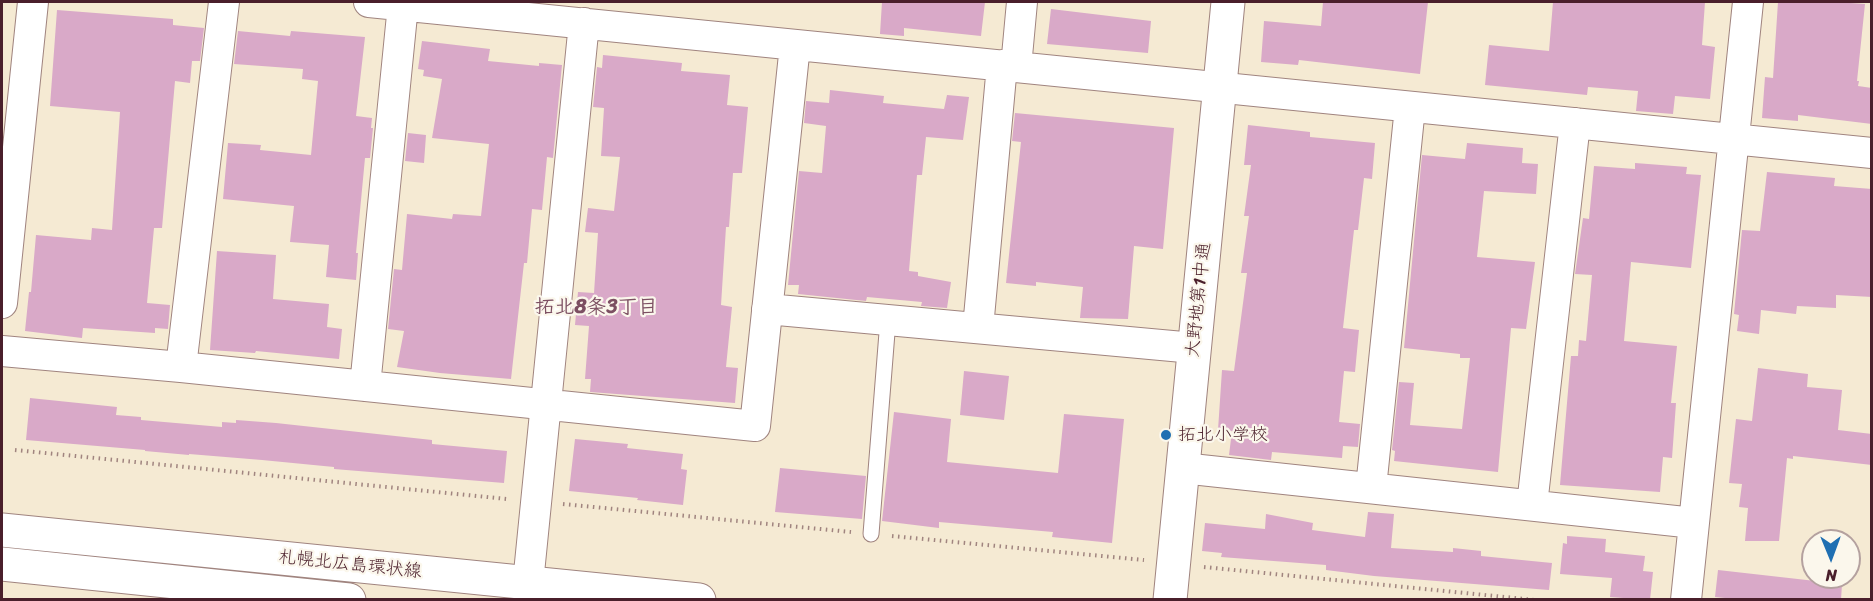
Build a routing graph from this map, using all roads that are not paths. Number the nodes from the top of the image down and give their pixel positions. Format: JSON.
{"nodes":[{"id":1,"x":33,"y":2,"type":"edge"},
{"id":2,"x":224,"y":2,"type":"edge"},
{"id":3,"x":369,"y":2,"type":"edge"},
{"id":4,"x":1022,"y":2,"type":"edge"},
{"id":5,"x":1228,"y":2,"type":"edge"},
{"id":6,"x":1748,"y":2,"type":"edge"},
{"id":7,"x":403,"y":5,"type":"junction"},
{"id":8,"x":621,"y":14,"type":"edge"},
{"id":9,"x":584,"y":23,"type":"junction"},
{"id":10,"x":795,"y":45,"type":"junction"},
{"id":11,"x":1009,"y":66,"type":"junction"},
{"id":12,"x":1219,"y":87,"type":"junction"},
{"id":13,"x":1410,"y":106,"type":"junction"},
{"id":14,"x":1575,"y":123,"type":"junction"},
{"id":15,"x":1735,"y":139,"type":"junction"},
{"id":16,"x":1872,"y":153,"type":"edge"},
{"id":17,"x":2,"y":303,"type":"edge"},
{"id":18,"x":767,"y":309,"type":"junction"},
{"id":19,"x":888,"y":320,"type":"junction"},
{"id":20,"x":978,"y":328,"type":"junction"},
{"id":21,"x":1194,"y":348,"type":"junction"},
{"id":22,"x":2,"y":351,"type":"edge"},
{"id":23,"x":181,"y":368,"type":"junction"},
{"id":24,"x":365,"y":386,"type":"junction"},
{"id":25,"x":546,"y":404,"type":"junction"},
{"id":26,"x":1182,"y":468,"type":"junction"},
{"id":27,"x":1371,"y":488,"type":"junction"},
{"id":28,"x":1532,"y":505,"type":"junction"},
{"id":29,"x":1694,"y":523,"type":"junction"},
{"id":30,"x":2,"y":531,"type":"edge"},
{"id":31,"x":871,"y":534,"type":"dead end"},
{"id":32,"x":2,"y":564,"type":"edge"},
{"id":33,"x":528,"y":583,"type":"junction"},
{"id":34,"x":349,"y":600,"type":"edge"},
{"id":35,"x":699,"y":600,"type":"edge"},
{"id":36,"x":1170,"y":600,"type":"edge"},
{"id":37,"x":1686,"y":600,"type":"edge"}],
"edges":[{"from":1,"to":17,"type":"street"},
{"from":2,"to":23,"type":"street"},
{"from":3,"to":7,"type":"street"},
{"from":4,"to":11,"type":"street"},
{"from":5,"to":12,"type":"main road","name":"大野地第1中通"},
{"from":6,"to":15,"type":"street"},
{"from":7,"to":9,"type":"street"},
{"from":7,"to":24,"type":"street"},
{"from":8,"to":9,"type":"street"},
{"from":8,"to":10,"type":"street"},
{"from":9,"to":25,"type":"street"},
{"from":10,"to":11,"type":"street"},
{"from":10,"to":18,"type":"street"},
{"from":11,"to":12,"type":"street"},
{"from":11,"to":20,"type":"street"},
{"from":12,"to":13,"type":"street"},
{"from":12,"to":21,"type":"main road","name":"大野地第1中通"},
{"from":13,"to":14,"type":"street"},
{"from":13,"to":27,"type":"street"},
{"from":14,"to":15,"type":"street"},
{"from":14,"to":28,"type":"street"},
{"from":15,"to":16,"type":"street"},
{"from":15,"to":29,"type":"street"},
{"from":18,"to":19,"type":"street"},
{"from":18,"to":25,"type":"street"},
{"from":19,"to":20,"type":"street"},
{"from":19,"to":31,"type":"lane"},
{"from":20,"to":21,"type":"street"},
{"from":21,"to":26,"type":"main road","name":"大野地第1中通"},
{"from":22,"to":23,"type":"street"},
{"from":23,"to":24,"type":"street"},
{"from":24,"to":25,"type":"street"},
{"from":25,"to":33,"type":"street"},
{"from":26,"to":27,"type":"street"},
{"from":26,"to":36,"type":"main road","name":"大野地第1中通"},
{"from":27,"to":28,"type":"street"},
{"from":28,"to":29,"type":"street"},
{"from":29,"to":37,"type":"street"},
{"from":30,"to":33,"type":"main road","name":"札幌北広島環状線"},
{"from":32,"to":34,"type":"main road","name":"札幌北広島環状線"},
{"from":33,"to":35,"type":"main road","name":"札幌北広島環状線"}]}
